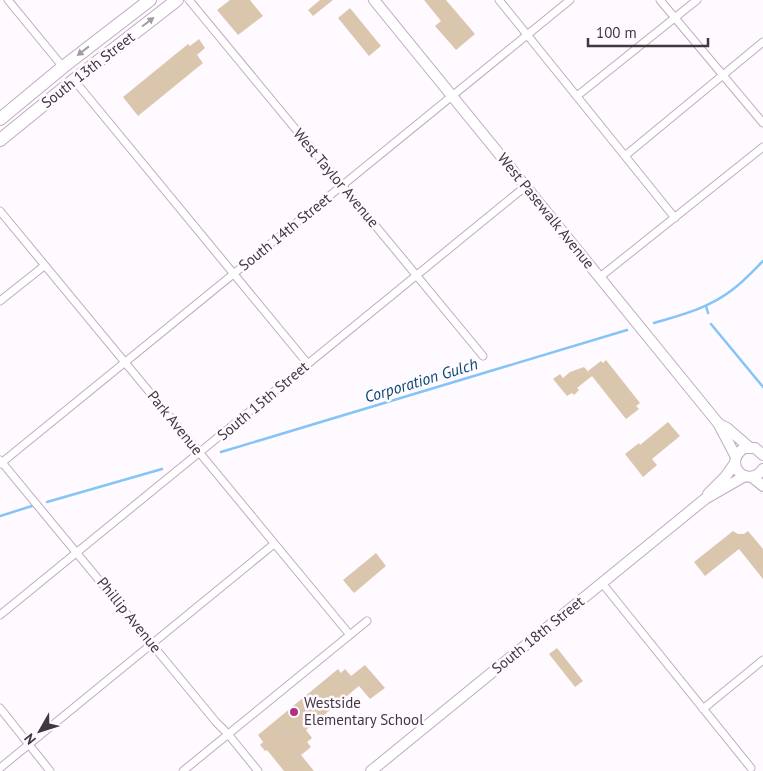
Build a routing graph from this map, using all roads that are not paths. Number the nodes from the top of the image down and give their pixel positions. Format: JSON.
{"nodes":[{"id":1,"x":8,"y":0,"type":"edge"},
{"id":2,"x":150,"y":0,"type":"edge"},
{"id":3,"x":177,"y":0,"type":"edge"},
{"id":4,"x":189,"y":0,"type":"edge"},
{"id":5,"x":374,"y":0,"type":"edge"},
{"id":6,"x":499,"y":0,"type":"edge"},
{"id":7,"x":570,"y":0,"type":"edge"},
{"id":8,"x":660,"y":0,"type":"edge"},
{"id":9,"x":697,"y":0,"type":"edge"},
{"id":10,"x":675,"y":18,"type":"junction"},
{"id":11,"x":528,"y":35,"type":"junction"},
{"id":12,"x":763,"y":42,"type":"edge"},
{"id":13,"x":63,"y":68,"type":"junction"},
{"id":14,"x":723,"y":75,"type":"junction"},
{"id":15,"x":74,"y":80,"type":"junction"},
{"id":16,"x":453,"y":96,"type":"junction"},
{"id":17,"x":577,"y":96,"type":"junction"},
{"id":18,"x":0,"y":119,"type":"edge"},
{"id":19,"x":763,"y":123,"type":"edge"},
{"id":20,"x":0,"y":140,"type":"edge"},
{"id":21,"x":763,"y":147,"type":"edge"},
{"id":22,"x":626,"y":155,"type":"junction"},
{"id":23,"x":343,"y":185,"type":"junction"},
{"id":24,"x":526,"y":186,"type":"junction"},
{"id":25,"x":0,"y":211,"type":"edge"},
{"id":26,"x":675,"y":218,"type":"junction"},
{"id":27,"x":44,"y":266,"type":"junction"},
{"id":28,"x":234,"y":274,"type":"junction"},
{"id":29,"x":417,"y":276,"type":"junction"},
{"id":30,"x":600,"y":277,"type":"junction"},
{"id":31,"x":0,"y":302,"type":"edge"},
{"id":32,"x":484,"y":356,"type":"dead end"},
{"id":33,"x":126,"y":362,"type":"junction"},
{"id":34,"x":308,"y":364,"type":"junction"},
{"id":35,"x":718,"y":423,"type":"junction"},
{"id":36,"x":758,"y":448,"type":"edge"},
{"id":37,"x":199,"y":454,"type":"junction"},
{"id":38,"x":735,"y":460,"type":"junction"},
{"id":39,"x":1,"y":462,"type":"edge"},
{"id":40,"x":763,"y":470,"type":"edge"},
{"id":41,"x":748,"y":477,"type":"junction"},
{"id":42,"x":763,"y":486,"type":"edge"},
{"id":43,"x":705,"y":499,"type":"junction"},
{"id":44,"x":274,"y":544,"type":"junction"},
{"id":45,"x":77,"y":552,"type":"junction"},
{"id":46,"x":602,"y":583,"type":"junction"},
{"id":47,"x":0,"y":615,"type":"edge"},
{"id":48,"x":367,"y":621,"type":"dead end"},
{"id":49,"x":350,"y":635,"type":"junction"},
{"id":50,"x":152,"y":644,"type":"junction"},
{"id":51,"x":763,"y":660,"type":"edge"},
{"id":52,"x":0,"y":708,"type":"edge"},
{"id":53,"x":703,"y":709,"type":"junction"},
{"id":54,"x":228,"y":734,"type":"junction"},
{"id":55,"x":29,"y":745,"type":"junction"},
{"id":56,"x":0,"y":768,"type":"edge"},
{"id":57,"x":751,"y":768,"type":"dead end"},
{"id":58,"x":50,"y":771,"type":"edge"},
{"id":59,"x":182,"y":771,"type":"edge"},
{"id":60,"x":258,"y":771,"type":"edge"},
{"id":61,"x":371,"y":771,"type":"edge"}],
"edges":[{"from":1,"to":13,"type":"street"},
{"from":2,"to":13,"type":"highway","name":"South 13th Street","one_way":true},
{"from":15,"to":3,"type":"highway","name":"South 13th Street","one_way":true},
{"from":4,"to":23,"type":"street","name":"West Taylor Avenue"},
{"from":5,"to":16,"type":"street","name":"West Pasewalk Avenue"},
{"from":6,"to":11,"type":"street"},
{"from":7,"to":11,"type":"street","name":"South 14th Street"},
{"from":8,"to":10,"type":"street"},
{"from":9,"to":10,"type":"street"},
{"from":10,"to":14,"type":"street"},
{"from":10,"to":17,"type":"street"},
{"from":11,"to":16,"type":"street","name":"South 14th Street"},
{"from":11,"to":17,"type":"street"},
{"from":12,"to":14,"type":"street"},
{"from":13,"to":18,"type":"highway","name":"South 13th Street"},
{"from":14,"to":19,"type":"street"},
{"from":14,"to":22,"type":"street"},
{"from":15,"to":20,"type":"highway","name":"South 13th Street"},
{"from":15,"to":28,"type":"street"},
{"from":16,"to":23,"type":"street","name":"South 14th Street"},
{"from":16,"to":24,"type":"street","name":"West Pasewalk Avenue"},
{"from":17,"to":22,"type":"street"},
{"from":21,"to":26,"type":"street"},
{"from":22,"to":26,"type":"street"},
{"from":23,"to":28,"type":"street","name":"South 14th Street"},
{"from":23,"to":29,"type":"street","name":"West Taylor Avenue"},
{"from":24,"to":29,"type":"street","name":"South 15th Street"},
{"from":24,"to":30,"type":"street","name":"West Pasewalk Avenue"},
{"from":25,"to":27,"type":"street","name":"Park Avenue"},
{"from":26,"to":30,"type":"street"},
{"from":27,"to":31,"type":"street"},
{"from":27,"to":33,"type":"street","name":"Park Avenue"},
{"from":28,"to":33,"type":"street","name":"South 14th Street"},
{"from":28,"to":34,"type":"street"},
{"from":29,"to":32,"type":"street","name":"West Taylor Avenue"},
{"from":29,"to":34,"type":"street","name":"South 15th Street"},
{"from":30,"to":35,"type":"street","name":"West Pasewalk Avenue"},
{"from":33,"to":37,"type":"street","name":"Park Avenue"},
{"from":33,"to":39,"type":"street","name":"South 14th Street"},
{"from":34,"to":37,"type":"street","name":"South 15th Street"},
{"from":35,"to":36,"type":"street","name":"West Pasewalk Avenue"},
{"from":35,"to":38,"type":"street","name":"West Pasewalk Avenue"},
{"from":36,"to":38,"type":"street","name":"South 18th Street"},
{"from":37,"to":44,"type":"street","name":"Park Avenue"},
{"from":37,"to":45,"type":"street","name":"South 15th Street"},
{"from":38,"to":41,"type":"street","name":"West Pasewalk Avenue"},
{"from":38,"to":43,"type":"street","name":"South 18th Street"},
{"from":39,"to":45,"type":"street","name":"Phillip Avenue"},
{"from":40,"to":41,"type":"street","name":"South 18th Street"},
{"from":41,"to":42,"type":"street"},
{"from":41,"to":43,"type":"street","name":"South 18th Street"},
{"from":43,"to":46,"type":"street","name":"South 18th Street"},
{"from":44,"to":49,"type":"street","name":"Park Avenue"},
{"from":44,"to":50,"type":"street"},
{"from":45,"to":47,"type":"street","name":"South 15th Street"},
{"from":45,"to":50,"type":"street","name":"Phillip Avenue"},
{"from":46,"to":53,"type":"street"},
{"from":46,"to":61,"type":"street","name":"South 18th Street"},
{"from":48,"to":49,"type":"street"},
{"from":49,"to":54,"type":"street"},
{"from":50,"to":54,"type":"street","name":"Phillip Avenue"},
{"from":50,"to":55,"type":"street"},
{"from":51,"to":53,"type":"street"},
{"from":52,"to":55,"type":"street"},
{"from":53,"to":57,"type":"street"},
{"from":54,"to":59,"type":"street"},
{"from":54,"to":60,"type":"street","name":"Phillip Avenue"},
{"from":55,"to":56,"type":"street"},
{"from":55,"to":58,"type":"street"}]}
